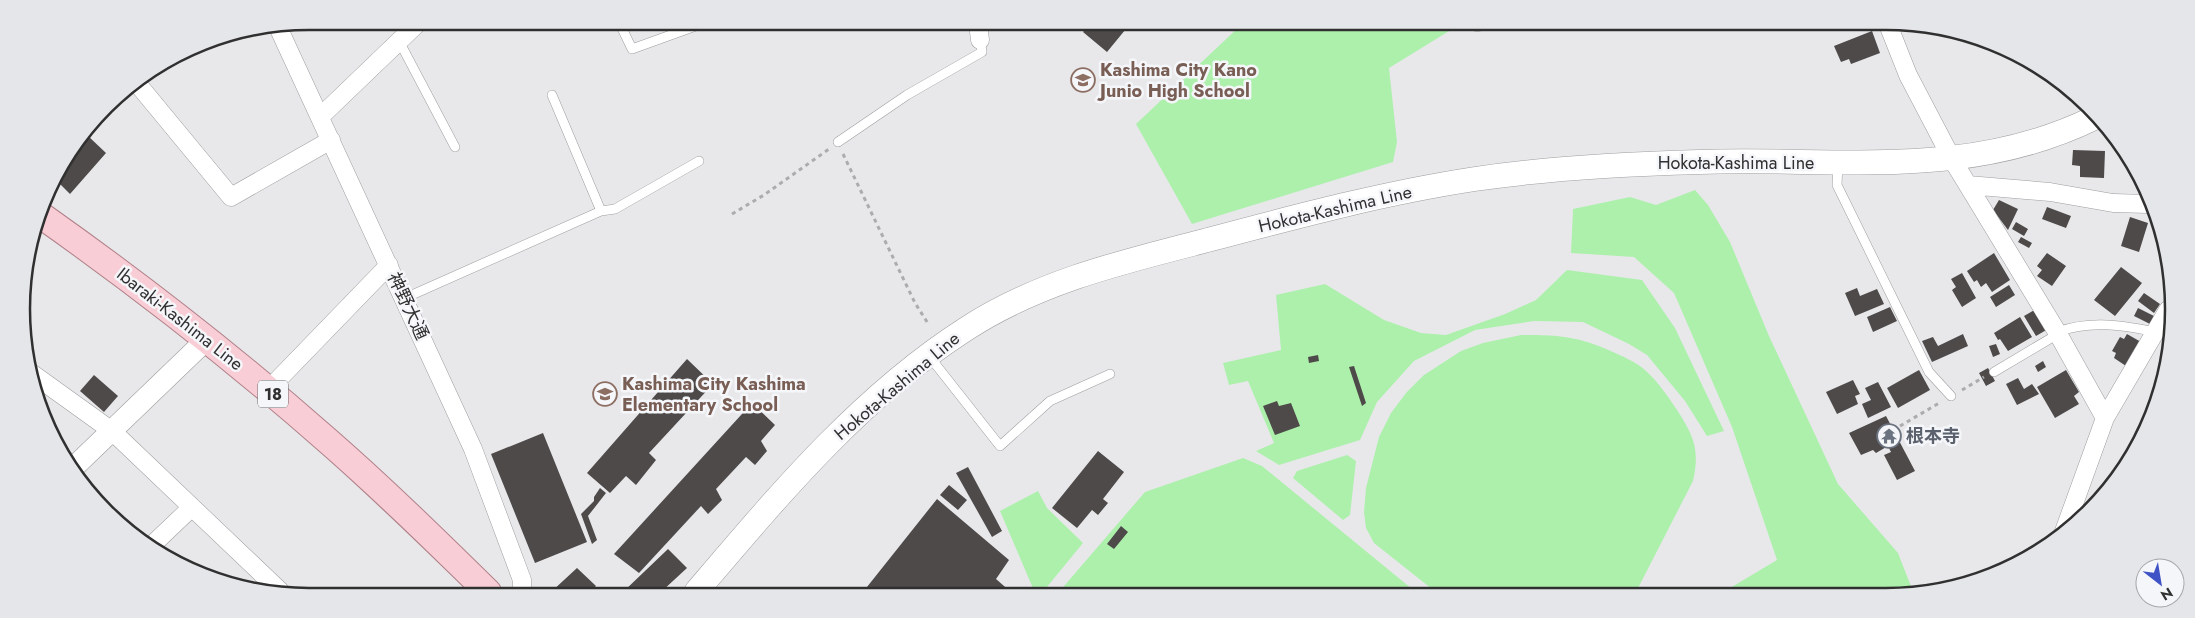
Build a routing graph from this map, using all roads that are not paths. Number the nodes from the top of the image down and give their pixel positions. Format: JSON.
{"nodes":[{"id":1,"x":411,"y":30,"type":"edge"},
{"id":2,"x":623,"y":30,"type":"edge"},
{"id":3,"x":685,"y":30,"type":"edge"},
{"id":4,"x":1891,"y":30,"type":"edge"},
{"id":5,"x":280,"y":32,"type":"edge"},
{"id":6,"x":979,"y":32,"type":"edge"},
{"id":7,"x":399,"y":41,"type":"junction"},
{"id":8,"x":140,"y":87,"type":"edge"},
{"id":9,"x":552,"y":94,"type":"dead end"},
{"id":10,"x":320,"y":117,"type":"junction"},
{"id":11,"x":2090,"y":119,"type":"edge"},
{"id":12,"x":331,"y":140,"type":"junction"},
{"id":13,"x":838,"y":142,"type":"road end"},
{"id":14,"x":455,"y":147,"type":"dead end"},
{"id":15,"x":1952,"y":159,"type":"junction"},
{"id":16,"x":699,"y":161,"type":"dead end"},
{"id":17,"x":1838,"y":163,"type":"junction"},
{"id":18,"x":1968,"y":184,"type":"junction"},
{"id":19,"x":2145,"y":204,"type":"edge"},
{"id":20,"x":601,"y":211,"type":"junction"},
{"id":21,"x":45,"y":218,"type":"edge"},
{"id":22,"x":389,"y":264,"type":"junction"},
{"id":23,"x":405,"y":298,"type":"junction"},
{"id":24,"x":2165,"y":316,"type":"edge"},
{"id":25,"x":2156,"y":332,"type":"junction"},
{"id":26,"x":2058,"y":333,"type":"junction"},
{"id":27,"x":207,"y":339,"type":"junction"},
{"id":28,"x":928,"y":356,"type":"junction"},
{"id":29,"x":1994,"y":372,"type":"dead end"},
{"id":30,"x":1110,"y":374,"type":"dead end"},
{"id":31,"x":39,"y":379,"type":"edge"},
{"id":32,"x":268,"y":390,"type":"junction"},
{"id":33,"x":1951,"y":396,"type":"dead end"},
{"id":34,"x":2105,"y":418,"type":"junction"},
{"id":35,"x":112,"y":431,"type":"junction"},
{"id":36,"x":77,"y":464,"type":"edge"},
{"id":37,"x":192,"y":507,"type":"junction"},
{"id":38,"x":2068,"y":521,"type":"edge"},
{"id":39,"x":155,"y":542,"type":"edge"},
{"id":40,"x":266,"y":585,"type":"edge"},
{"id":41,"x":484,"y":588,"type":"edge"},
{"id":42,"x":522,"y":588,"type":"edge"},
{"id":43,"x":699,"y":588,"type":"edge"}],
"edges":[{"from":1,"to":7,"type":"street"},
{"from":2,"to":3,"type":"lane"},
{"from":4,"to":15,"type":"street"},
{"from":5,"to":10,"type":"street","name":"神野大通"},
{"from":6,"to":13,"type":"lane"},
{"from":7,"to":10,"type":"street"},
{"from":7,"to":14,"type":"lane"},
{"from":8,"to":12,"type":"street"},
{"from":9,"to":20,"type":"lane"},
{"from":10,"to":12,"type":"street","name":"神野大通"},
{"from":11,"to":15,"type":"main road","name":"Hokota-Kashima Line"},
{"from":12,"to":22,"type":"street","name":"神野大通"},
{"from":15,"to":17,"type":"main road","name":"Hokota-Kashima Line"},
{"from":15,"to":18,"type":"street"},
{"from":16,"to":20,"type":"lane"},
{"from":17,"to":28,"type":"main road","name":"Hokota-Kashima Line"},
{"from":17,"to":33,"type":"lane"},
{"from":18,"to":19,"type":"street"},
{"from":18,"to":26,"type":"street"},
{"from":20,"to":23,"type":"lane"},
{"from":21,"to":27,"type":"main road","name":"Ibaraki-Kashima Line","number":"18"},
{"from":22,"to":23,"type":"street","name":"神野大通"},
{"from":22,"to":32,"type":"street"},
{"from":23,"to":42,"type":"street","name":"神野大通"},
{"from":24,"to":25,"type":"street"},
{"from":25,"to":26,"type":"lane"},
{"from":25,"to":34,"type":"street"},
{"from":26,"to":29,"type":"lane"},
{"from":26,"to":34,"type":"street"},
{"from":27,"to":32,"type":"main road","name":"Ibaraki-Kashima Line","number":"18"},
{"from":27,"to":35,"type":"street"},
{"from":28,"to":30,"type":"lane"},
{"from":28,"to":43,"type":"main road","name":"Hokota-Kashima Line"},
{"from":31,"to":35,"type":"street"},
{"from":32,"to":41,"type":"main road","name":"Ibaraki-Kashima Line","number":"18"},
{"from":34,"to":38,"type":"street"},
{"from":35,"to":36,"type":"street"},
{"from":35,"to":37,"type":"street"},
{"from":37,"to":39,"type":"street"},
{"from":37,"to":40,"type":"street"}]}
